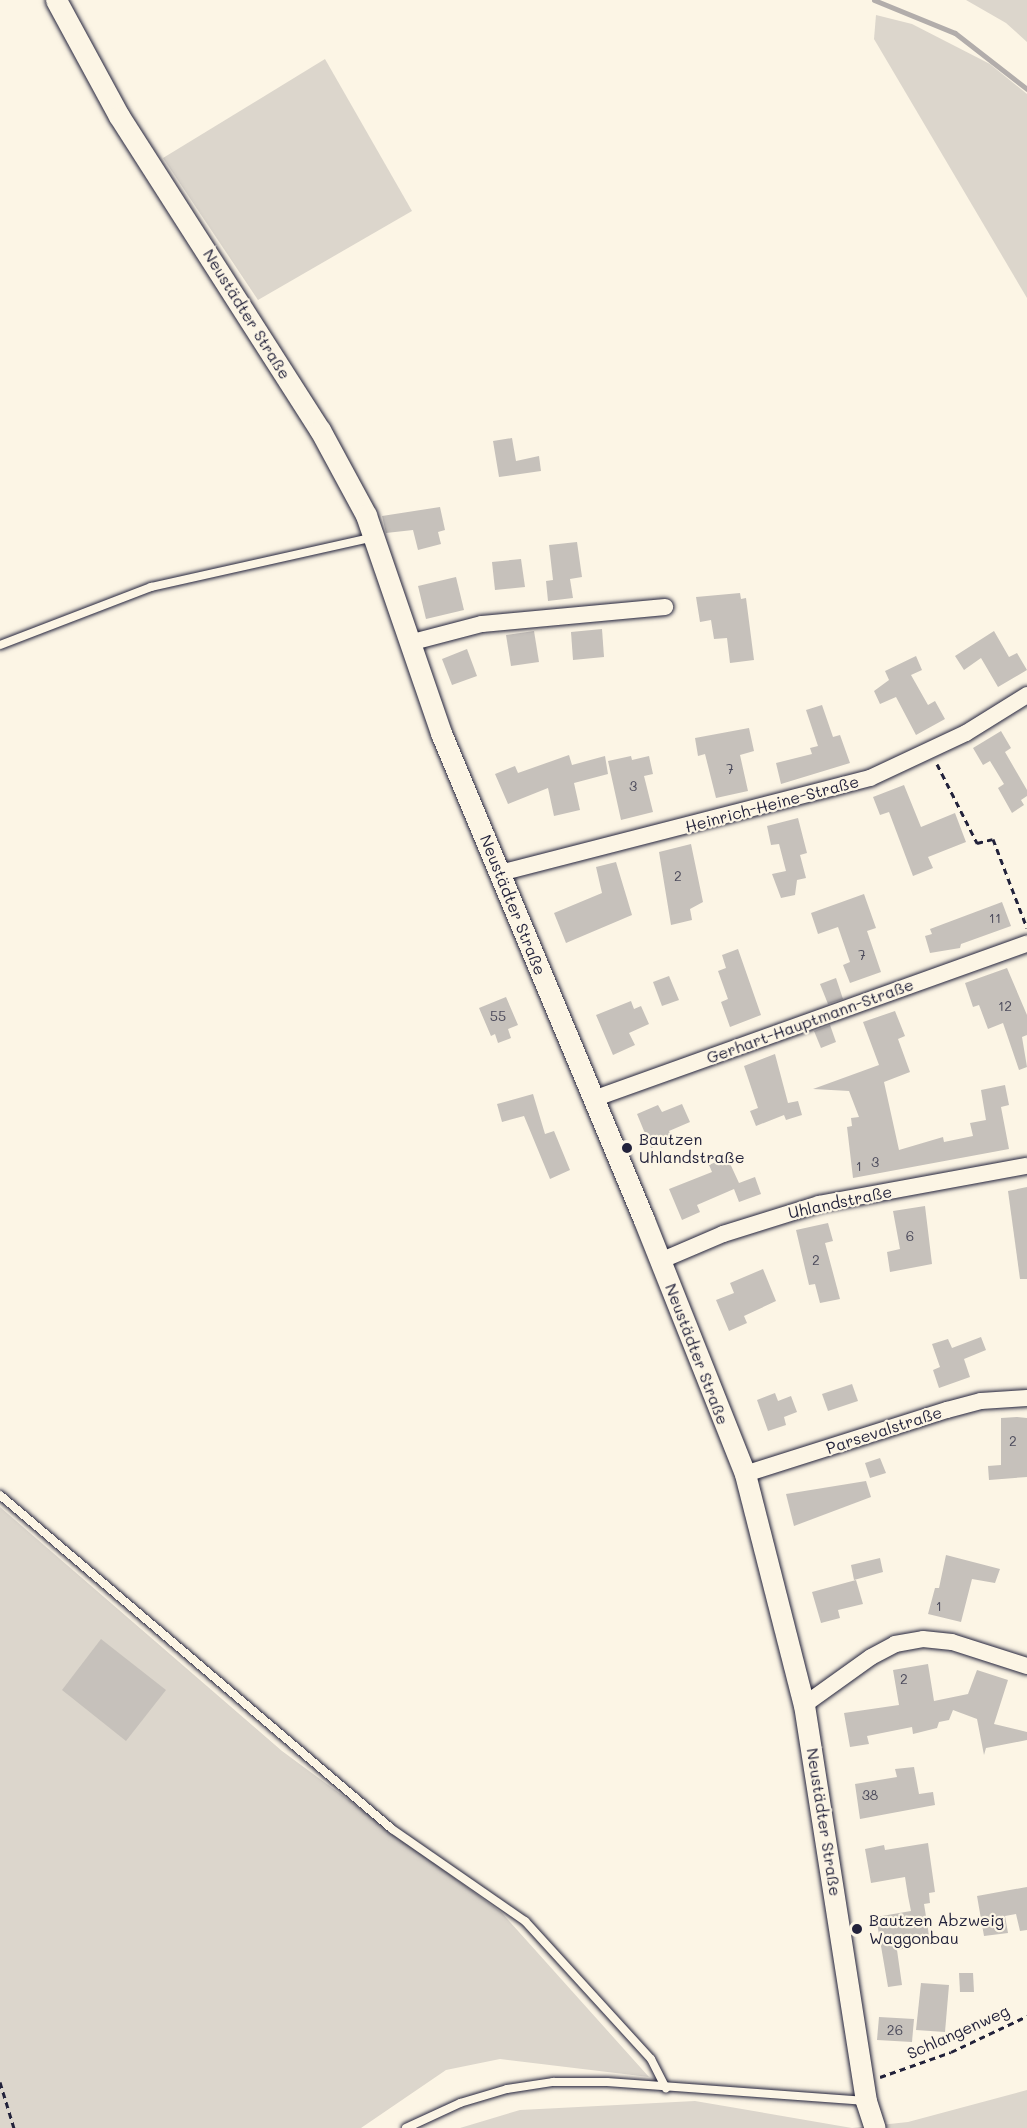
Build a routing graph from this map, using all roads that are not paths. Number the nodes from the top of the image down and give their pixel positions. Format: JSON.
{"nodes":[{"id":1,"x":56,"y":0,"type":"edge"},
{"id":2,"x":374,"y":537,"type":"junction"},
{"id":3,"x":665,"y":607,"type":"dead end"},
{"id":4,"x":409,"y":642,"type":"junction"},
{"id":5,"x":0,"y":645,"type":"edge"},
{"id":6,"x":1027,"y":695,"type":"edge"},
{"id":7,"x":500,"y":873,"type":"junction"},
{"id":8,"x":1027,"y":944,"type":"edge"},
{"id":9,"x":593,"y":1099,"type":"junction"},
{"id":10,"x":1027,"y":1166,"type":"edge"},
{"id":11,"x":660,"y":1261,"type":"junction"},
{"id":12,"x":1027,"y":1398,"type":"edge"},
{"id":13,"x":744,"y":1474,"type":"junction"},
{"id":14,"x":0,"y":1495,"type":"edge"},
{"id":15,"x":1027,"y":1666,"type":"edge"},
{"id":16,"x":804,"y":1705,"type":"junction"},
{"id":17,"x":666,"y":2088,"type":"junction"},
{"id":18,"x":865,"y":2092,"type":"junction"},
{"id":19,"x":406,"y":2128,"type":"edge"},
{"id":20,"x":874,"y":2128,"type":"edge"}],
"edges":[{"from":1,"to":2,"type":"street","name":"Neustädter Straße"},
{"from":2,"to":4,"type":"street","name":"Neustädter Straße"},
{"from":2,"to":5,"type":"lane"},
{"from":3,"to":4,"type":"street"},
{"from":4,"to":7,"type":"street","name":"Neustädter Straße"},
{"from":6,"to":7,"type":"street","name":"Heinrich-Heine-Straße"},
{"from":7,"to":9,"type":"street","name":"Neustädter Straße"},
{"from":8,"to":9,"type":"street","name":"Gerhart-Hauptmann-Straße"},
{"from":9,"to":11,"type":"street","name":"Neustädter Straße"},
{"from":10,"to":11,"type":"street","name":"Uhlandstraße"},
{"from":11,"to":13,"type":"street","name":"Neustädter Straße"},
{"from":12,"to":13,"type":"street","name":"Parsevalstraße"},
{"from":13,"to":16,"type":"street","name":"Neustädter Straße"},
{"from":14,"to":17,"type":"lane"},
{"from":15,"to":16,"type":"street"},
{"from":16,"to":18,"type":"street","name":"Neustädter Straße"},
{"from":17,"to":18,"type":"lane"},
{"from":17,"to":19,"type":"lane"},
{"from":18,"to":20,"type":"street","name":"Neustädter Straße"}]}
